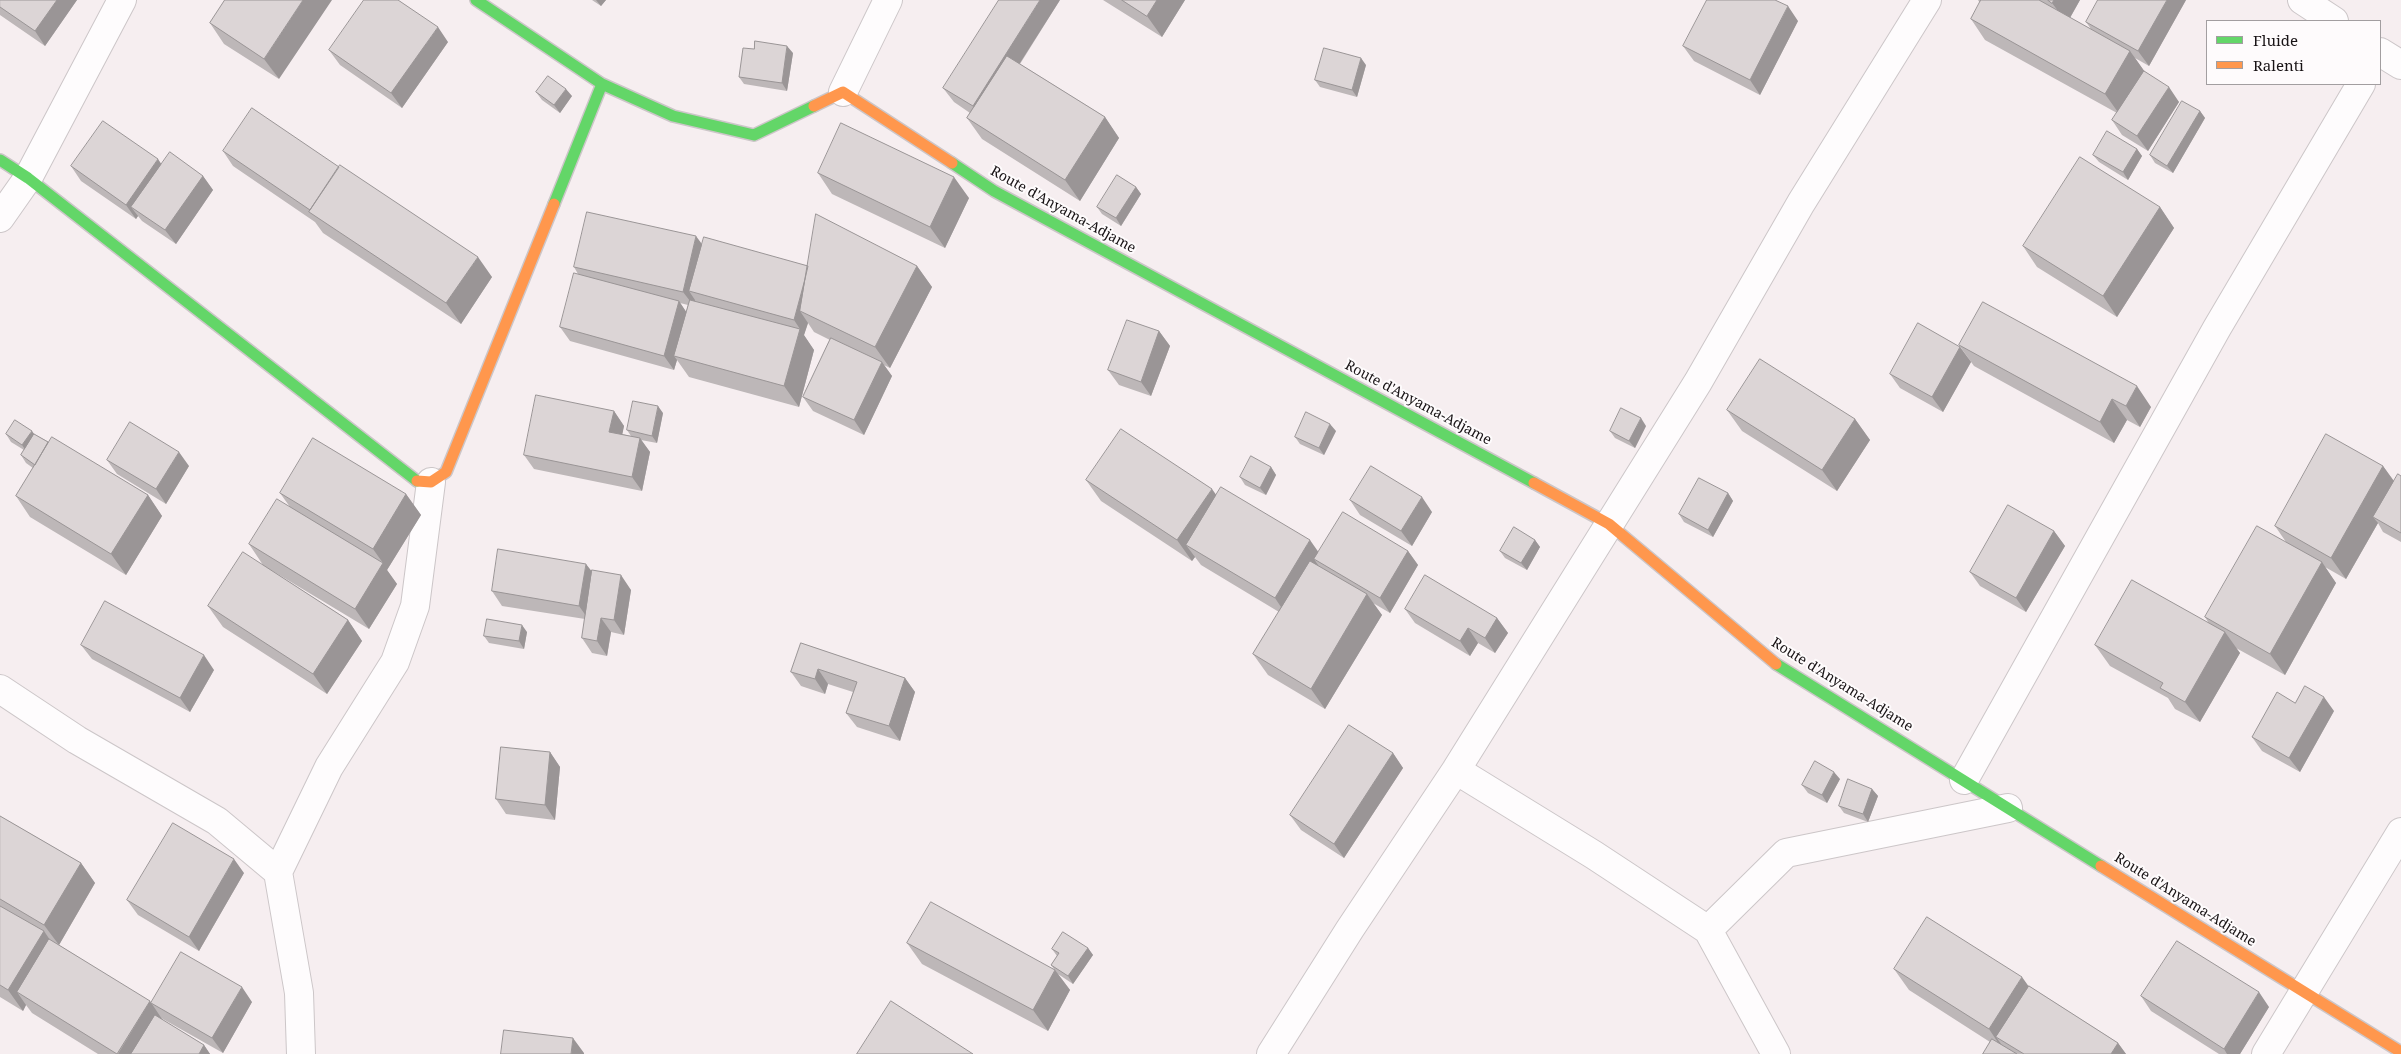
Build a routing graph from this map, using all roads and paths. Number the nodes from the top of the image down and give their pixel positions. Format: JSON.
{"nodes":[{"id":1,"x":122,"y":0,"type":"edge"},
{"id":2,"x":476,"y":0,"type":"edge"},
{"id":3,"x":888,"y":0,"type":"edge"},
{"id":4,"x":1927,"y":0,"type":"edge"},
{"id":5,"x":2302,"y":0,"type":"edge"},
{"id":6,"x":2332,"y":20,"type":"edge"},
{"id":7,"x":2381,"y":53,"type":"edge"},
{"id":8,"x":2401,"y":65,"type":"edge"},
{"id":9,"x":602,"y":84,"type":"junction"},
{"id":10,"x":2360,"y":85,"type":"edge"},
{"id":11,"x":843,"y":92,"type":"junction"},
{"id":12,"x":0,"y":160,"type":"edge"},
{"id":13,"x":28,"y":178,"type":"junction"},
{"id":14,"x":0,"y":218,"type":"edge"},
{"id":15,"x":432,"y":482,"type":"junction"},
{"id":16,"x":1609,"y":524,"type":"junction"},
{"id":17,"x":0,"y":689,"type":"edge"},
{"id":18,"x":1456,"y":770,"type":"junction"},
{"id":19,"x":1964,"y":780,"type":"junction"},
{"id":20,"x":2008,"y":808,"type":"junction"},
{"id":21,"x":2401,"y":832,"type":"edge"},
{"id":22,"x":278,"y":872,"type":"junction"},
{"id":23,"x":1708,"y":930,"type":"junction"},
{"id":24,"x":2304,"y":993,"type":"junction"},
{"id":25,"x":2401,"y":1052,"type":"edge"},
{"id":26,"x":301,"y":1054,"type":"edge"},
{"id":27,"x":1272,"y":1054,"type":"edge"},
{"id":28,"x":1776,"y":1054,"type":"edge"},
{"id":29,"x":2266,"y":1054,"type":"edge"}],
"edges":[{"from":1,"to":13,"type":"street"},
{"from":2,"to":9,"type":"street"},
{"from":3,"to":11,"type":"street"},
{"from":4,"to":16,"type":"street"},
{"from":5,"to":6,"type":"street"},
{"from":7,"to":8,"type":"street"},
{"from":9,"to":11,"type":"street"},
{"from":9,"to":15,"type":"street"},
{"from":10,"to":19,"type":"street"},
{"from":11,"to":16,"type":"street","name":"Route d'Anyama-Adjame"},
{"from":12,"to":13,"type":"street"},
{"from":13,"to":14,"type":"street"},
{"from":13,"to":15,"type":"street"},
{"from":15,"to":22,"type":"street"},
{"from":16,"to":18,"type":"street"},
{"from":16,"to":19,"type":"street","name":"Route d'Anyama-Adjame"},
{"from":17,"to":22,"type":"street"},
{"from":18,"to":23,"type":"street"},
{"from":18,"to":27,"type":"street"},
{"from":19,"to":20,"type":"street","name":"Route d'Anyama-Adjame"},
{"from":20,"to":23,"type":"street"},
{"from":20,"to":24,"type":"street","name":"Route d'Anyama-Adjame"},
{"from":21,"to":24,"type":"street"},
{"from":22,"to":26,"type":"street"},
{"from":23,"to":28,"type":"street"},
{"from":24,"to":25,"type":"street","name":"Route d'Anyama-Adjame"},
{"from":24,"to":29,"type":"street"}]}
